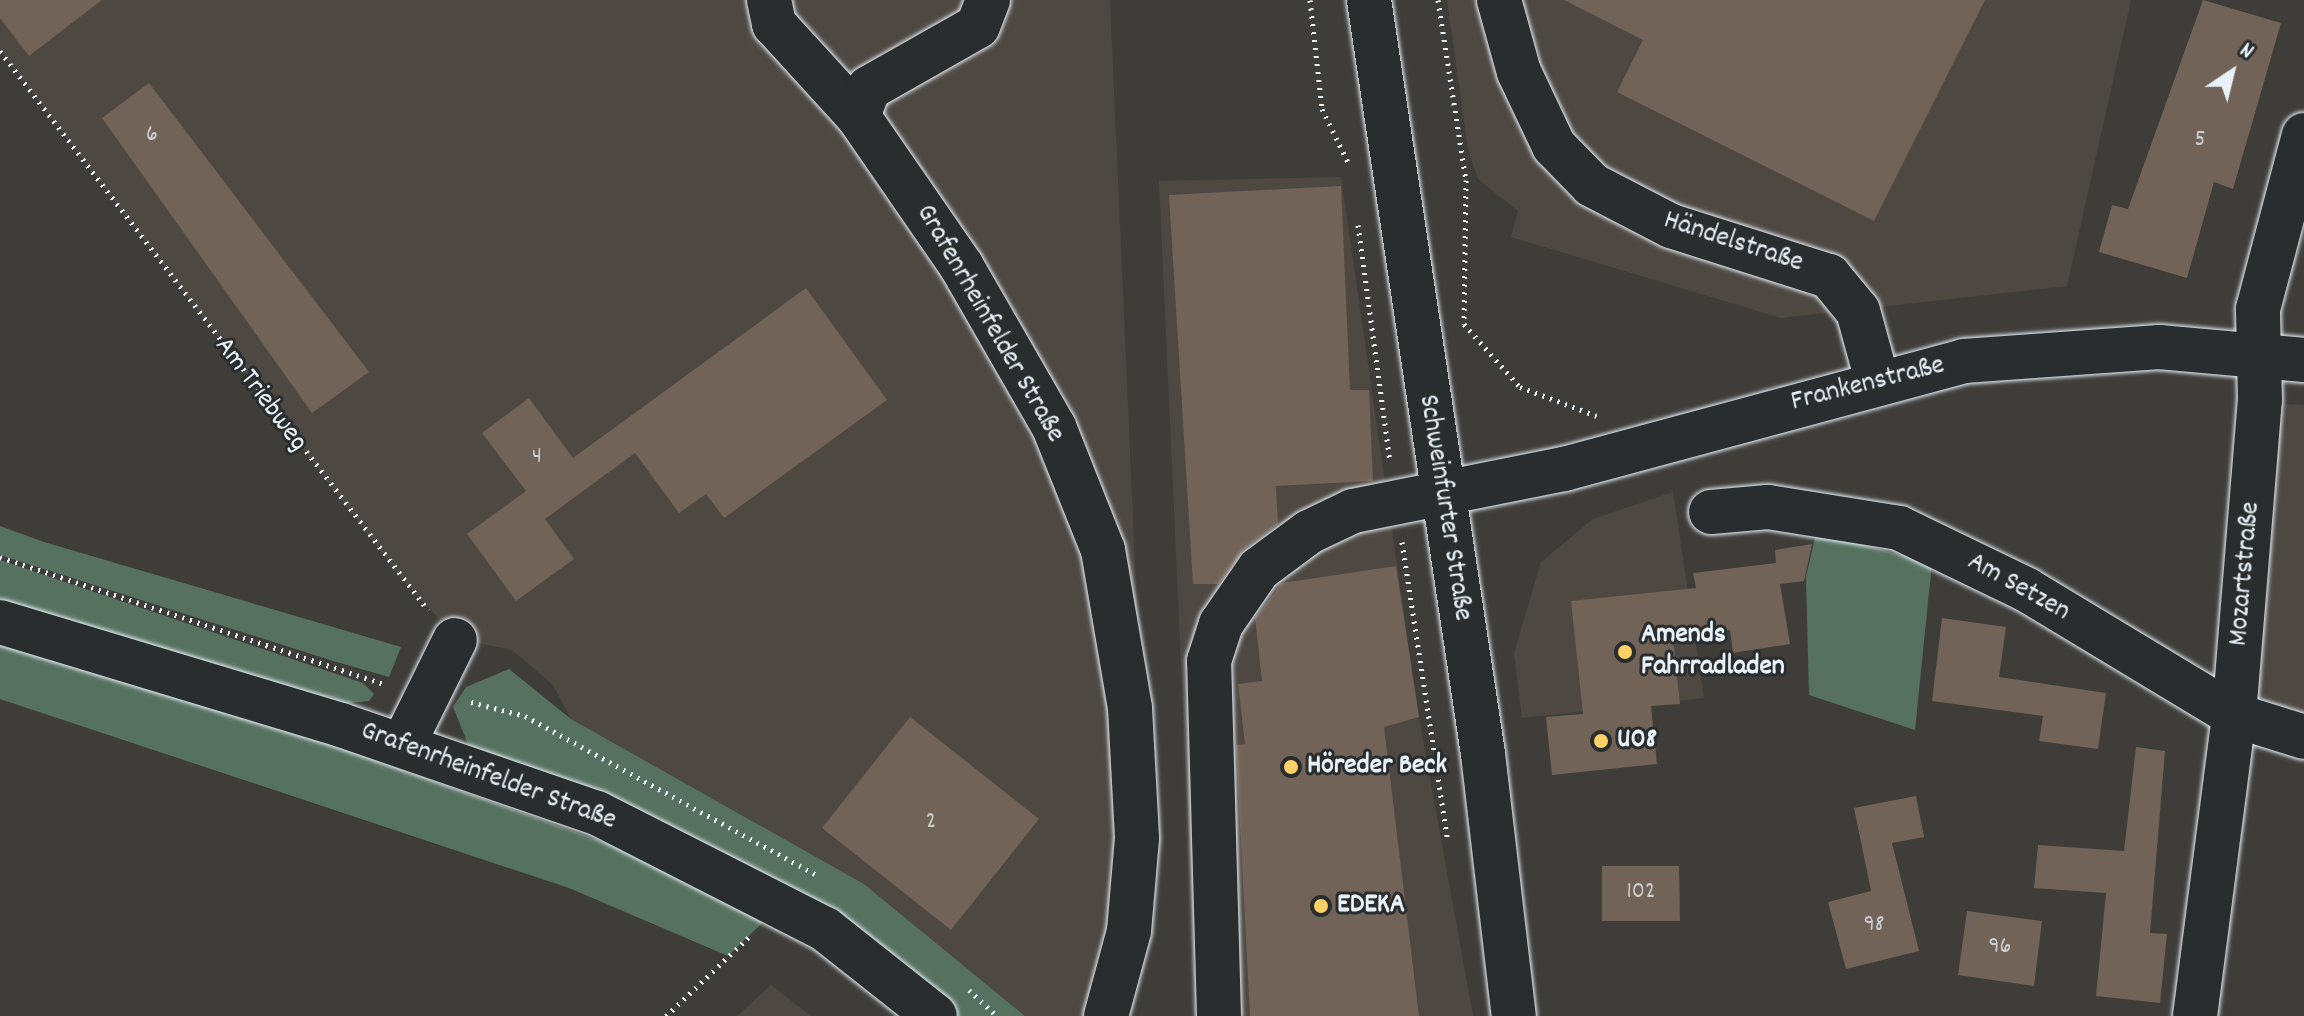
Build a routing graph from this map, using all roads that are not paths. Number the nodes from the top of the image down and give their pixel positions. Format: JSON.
{"nodes":[{"id":1,"x":769,"y":0,"type":"edge"},
{"id":2,"x":988,"y":0,"type":"edge"},
{"id":3,"x":1369,"y":0,"type":"edge"},
{"id":4,"x":1499,"y":0,"type":"edge"},
{"id":5,"x":858,"y":116,"type":"junction"},
{"id":6,"x":2302,"y":148,"type":"edge"},
{"id":7,"x":2259,"y":355,"type":"junction"},
{"id":8,"x":2304,"y":360,"type":"edge"},
{"id":9,"x":1877,"y":380,"type":"junction"},
{"id":10,"x":1441,"y":491,"type":"junction"},
{"id":11,"x":1711,"y":512,"type":"dead end"},
{"id":12,"x":0,"y":622,"type":"edge"},
{"id":13,"x":455,"y":640,"type":"road end"},
{"id":14,"x":2234,"y":715,"type":"junction"},
{"id":15,"x":2304,"y":737,"type":"edge"},
{"id":16,"x":403,"y":745,"type":"junction"},
{"id":17,"x":935,"y":1016,"type":"edge"},
{"id":18,"x":1106,"y":1016,"type":"edge"},
{"id":19,"x":1219,"y":1016,"type":"edge"},
{"id":20,"x":1514,"y":1016,"type":"edge"},
{"id":21,"x":2195,"y":1016,"type":"edge"}],
"edges":[{"from":1,"to":5,"type":"street","name":"Grafenrheinfelder Straße"},
{"from":2,"to":5,"type":"street"},
{"from":3,"to":10,"type":"street","name":"Schweinfurter Straße"},
{"from":4,"to":9,"type":"street","name":"Händelstraße"},
{"from":5,"to":18,"type":"street","name":"Grafenrheinfelder Straße"},
{"from":6,"to":7,"type":"street","name":"Mozartstraße"},
{"from":7,"to":8,"type":"street","name":"Frankenstraße"},
{"from":7,"to":9,"type":"street","name":"Frankenstraße"},
{"from":7,"to":14,"type":"street","name":"Mozartstraße"},
{"from":9,"to":10,"type":"street","name":"Frankenstraße"},
{"from":10,"to":19,"type":"street","name":"Frankenstraße"},
{"from":10,"to":20,"type":"street","name":"Schweinfurter Straße"},
{"from":11,"to":14,"type":"street","name":"Am Setzen"},
{"from":12,"to":16,"type":"street","name":"Grafenrheinfelder Straße"},
{"from":13,"to":16,"type":"street"},
{"from":14,"to":15,"type":"street","name":"Am Setzen"},
{"from":14,"to":21,"type":"street","name":"Mozartstraße"},
{"from":16,"to":17,"type":"street","name":"Grafenrheinfelder Straße"}]}
